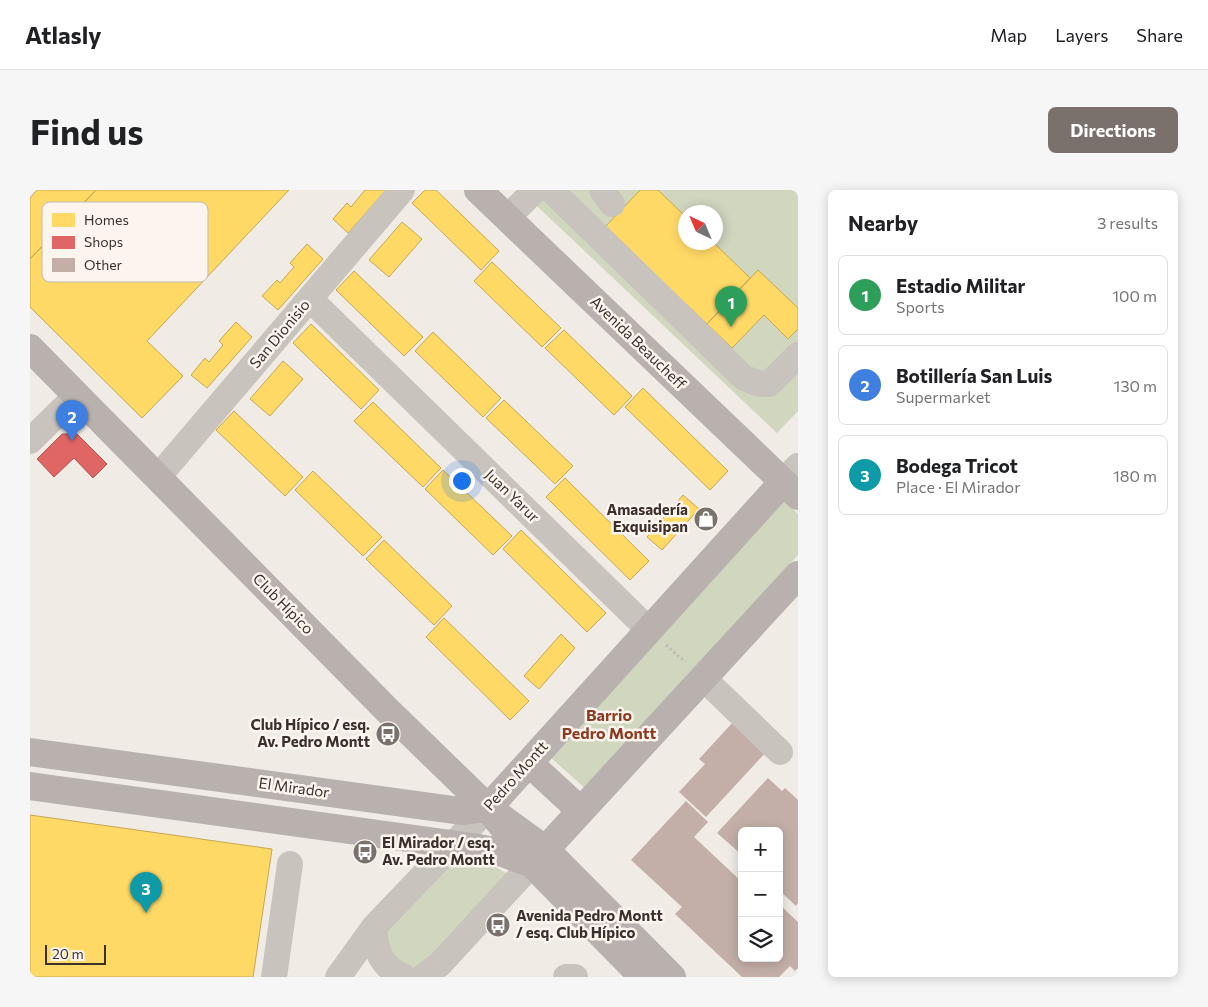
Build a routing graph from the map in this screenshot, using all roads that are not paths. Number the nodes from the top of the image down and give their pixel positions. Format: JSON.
{"nodes":[{"id":1,"x":402,"y":190,"type":"edge"},
{"id":2,"x":478,"y":190,"type":"edge"},
{"id":3,"x":534,"y":190,"type":"edge"},
{"id":4,"x":551,"y":190,"type":"edge"},
{"id":5,"x":507,"y":218,"type":"junction"},
{"id":6,"x":310,"y":299,"type":"junction"},
{"id":7,"x":30,"y":348,"type":"edge"},
{"id":8,"x":798,"y":356,"type":"edge"},
{"id":9,"x":77,"y":395,"type":"junction"},
{"id":10,"x":30,"y":441,"type":"edge"},
{"id":11,"x":158,"y":477,"type":"junction"},
{"id":12,"x":793,"y":481,"type":"edge"},
{"id":13,"x":798,"y":575,"type":"edge"},
{"id":14,"x":649,"y":630,"type":"junction"},
{"id":15,"x":703,"y":678,"type":"junction"},
{"id":16,"x":30,"y":752,"type":"edge"},
{"id":17,"x":780,"y":752,"type":"dead end"},
{"id":18,"x":529,"y":763,"type":"junction"},
{"id":19,"x":446,"y":768,"type":"junction"},
{"id":20,"x":30,"y":786,"type":"edge"},
{"id":21,"x":424,"y":806,"type":"junction"},
{"id":22,"x":488,"y":808,"type":"junction"},
{"id":23,"x":581,"y":812,"type":"junction"},
{"id":24,"x":453,"y":844,"type":"junction"},
{"id":25,"x":539,"y":857,"type":"junction"},
{"id":26,"x":290,"y":864,"type":"dead end"},
{"id":27,"x":374,"y":927,"type":"junction"},
{"id":28,"x":274,"y":977,"type":"edge"},
{"id":29,"x":338,"y":977,"type":"edge"},
{"id":30,"x":404,"y":977,"type":"edge"},
{"id":31,"x":424,"y":977,"type":"edge"},
{"id":32,"x":566,"y":977,"type":"edge"},
{"id":33,"x":575,"y":977,"type":"edge"},
{"id":34,"x":644,"y":977,"type":"edge"},
{"id":35,"x":672,"y":977,"type":"edge"}],
"edges":[{"from":1,"to":6,"type":"street","name":"San Dionisio"},
{"from":2,"to":5,"type":"main road","name":"Avenida Beaucheff"},
{"from":3,"to":5,"type":"street"},
{"from":4,"to":8,"type":"street"},
{"from":5,"to":12,"type":"main road","name":"Avenida Beaucheff"},
{"from":6,"to":11,"type":"street","name":"San Dionisio"},
{"from":6,"to":14,"type":"street","name":"Juan Yarur"},
{"from":7,"to":9,"type":"main road","name":"Club Hípico"},
{"from":9,"to":10,"type":"street"},
{"from":9,"to":11,"type":"main road","name":"Club Hípico"},
{"from":11,"to":19,"type":"main road","name":"Club Hípico"},
{"from":12,"to":14,"type":"main road","name":"Pedro Montt"},
{"from":13,"to":15,"type":"main road"},
{"from":14,"to":18,"type":"main road","name":"Pedro Montt"},
{"from":15,"to":17,"type":"street"},
{"from":15,"to":23,"type":"main road"},
{"from":16,"to":21,"type":"main road","name":"El Mirador"},
{"from":18,"to":22,"type":"main road","name":"Pedro Montt"},
{"from":18,"to":23,"type":"main road"},
{"from":19,"to":21,"type":"main road"},
{"from":19,"to":22,"type":"main road","name":"Club Hípico"},
{"from":20,"to":24,"type":"main road"},
{"from":21,"to":22,"type":"main road","name":"El Mirador"},
{"from":22,"to":24,"type":"street","name":"Pedro Montt"},
{"from":22,"to":25,"type":"main road","name":"Club Hípico"},
{"from":23,"to":25,"type":"main road"},
{"from":24,"to":25,"type":"main road"},
{"from":24,"to":27,"type":"street","name":"Pedro Montt"},
{"from":25,"to":31,"type":"street"},
{"from":25,"to":34,"type":"main road"},
{"from":25,"to":35,"type":"main road"},
{"from":26,"to":28,"type":"street"},
{"from":27,"to":29,"type":"street","name":"Pedro Montt"},
{"from":27,"to":30,"type":"street"},
{"from":32,"to":33,"type":"street"}]}
